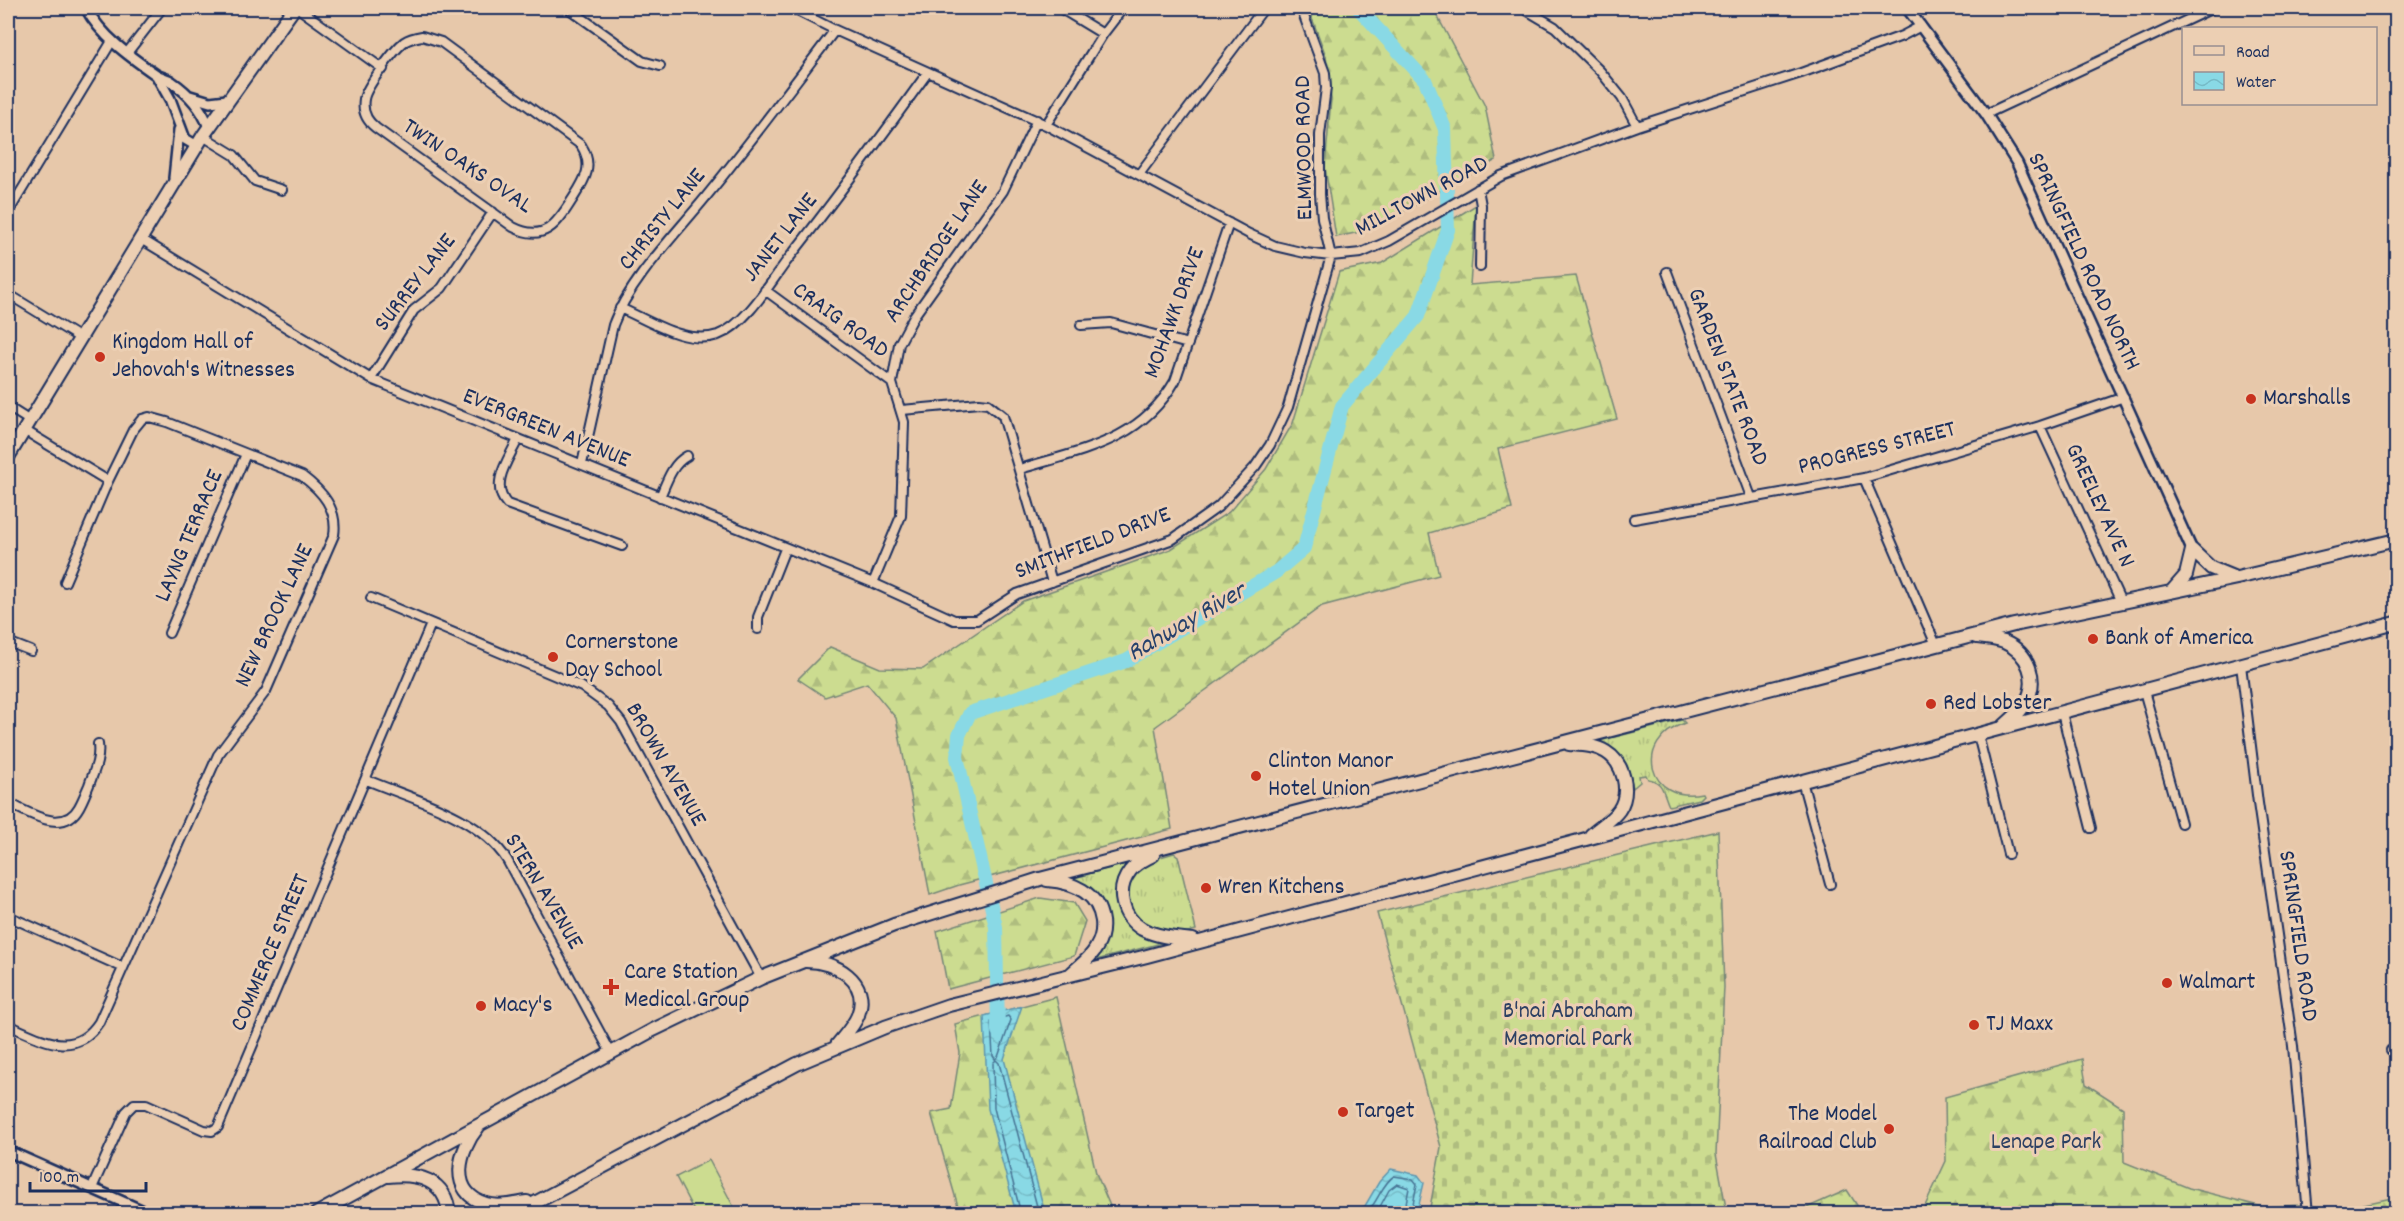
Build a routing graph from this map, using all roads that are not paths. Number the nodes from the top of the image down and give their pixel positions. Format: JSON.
{"nodes":[{"id":1,"x":86,"y":8,"type":"edge"},
{"id":2,"x":162,"y":8,"type":"edge"},
{"id":3,"x":296,"y":8,"type":"edge"},
{"id":4,"x":568,"y":8,"type":"edge"},
{"id":5,"x":791,"y":8,"type":"edge"},
{"id":6,"x":1060,"y":8,"type":"edge"},
{"id":7,"x":1123,"y":8,"type":"edge"},
{"id":8,"x":1264,"y":8,"type":"edge"},
{"id":9,"x":1301,"y":8,"type":"edge"},
{"id":10,"x":1523,"y":8,"type":"edge"},
{"id":11,"x":1907,"y":8,"type":"edge"},
{"id":12,"x":2213,"y":8,"type":"edge"},
{"id":13,"x":1921,"y":26,"type":"junction"},
{"id":14,"x":835,"y":30,"type":"junction"},
{"id":15,"x":1103,"y":34,"type":"junction"},
{"id":16,"x":112,"y":41,"type":"junction"},
{"id":17,"x":128,"y":52,"type":"junction"},
{"id":18,"x":660,"y":66,"type":"dead end"},
{"id":19,"x":383,"y":69,"type":"junction"},
{"id":20,"x":928,"y":72,"type":"junction"},
{"id":21,"x":157,"y":76,"type":"junction"},
{"id":22,"x":185,"y":93,"type":"junction"},
{"id":23,"x":227,"y":100,"type":"junction"},
{"id":24,"x":1986,"y":114,"type":"junction"},
{"id":25,"x":1037,"y":120,"type":"junction"},
{"id":26,"x":1046,"y":125,"type":"junction"},
{"id":27,"x":1638,"y":126,"type":"junction"},
{"id":28,"x":179,"y":127,"type":"junction"},
{"id":29,"x":203,"y":136,"type":"junction"},
{"id":30,"x":1140,"y":173,"type":"junction"},
{"id":31,"x":172,"y":187,"type":"junction"},
{"id":32,"x":1478,"y":189,"type":"junction"},
{"id":33,"x":282,"y":190,"type":"dead end"},
{"id":34,"x":9,"y":211,"type":"edge"},
{"id":35,"x":493,"y":212,"type":"junction"},
{"id":36,"x":1229,"y":223,"type":"junction"},
{"id":37,"x":141,"y":239,"type":"junction"},
{"id":38,"x":1331,"y":256,"type":"junction"},
{"id":39,"x":1480,"y":267,"type":"dead end"},
{"id":40,"x":1667,"y":272,"type":"dead end"},
{"id":41,"x":765,"y":290,"type":"junction"},
{"id":42,"x":8,"y":294,"type":"edge"},
{"id":43,"x":620,"y":308,"type":"junction"},
{"id":44,"x":1081,"y":325,"type":"dead end"},
{"id":45,"x":80,"y":338,"type":"junction"},
{"id":46,"x":1188,"y":344,"type":"junction"},
{"id":47,"x":371,"y":380,"type":"junction"},
{"id":48,"x":892,"y":383,"type":"junction"},
{"id":49,"x":2124,"y":397,"type":"junction"},
{"id":50,"x":8,"y":407,"type":"edge"},
{"id":51,"x":902,"y":410,"type":"junction"},
{"id":52,"x":27,"y":426,"type":"junction"},
{"id":53,"x":2040,"y":426,"type":"junction"},
{"id":54,"x":518,"y":439,"type":"junction"},
{"id":55,"x":246,"y":454,"type":"junction"},
{"id":56,"x":687,"y":456,"type":"dead end"},
{"id":57,"x":8,"y":457,"type":"edge"},
{"id":58,"x":582,"y":464,"type":"junction"},
{"id":59,"x":1020,"y":469,"type":"junction"},
{"id":60,"x":1864,"y":477,"type":"junction"},
{"id":61,"x":108,"y":481,"type":"junction"},
{"id":62,"x":1751,"y":496,"type":"junction"},
{"id":63,"x":660,"y":497,"type":"junction"},
{"id":64,"x":1634,"y":519,"type":"dead end"},
{"id":65,"x":2397,"y":540,"type":"edge"},
{"id":66,"x":622,"y":546,"type":"dead end"},
{"id":67,"x":785,"y":549,"type":"junction"},
{"id":68,"x":2192,"y":550,"type":"junction"},
{"id":69,"x":2237,"y":578,"type":"junction"},
{"id":70,"x":65,"y":582,"type":"dead end"},
{"id":71,"x":1052,"y":582,"type":"junction"},
{"id":72,"x":873,"y":583,"type":"junction"},
{"id":73,"x":2172,"y":591,"type":"junction"},
{"id":74,"x":371,"y":598,"type":"dead end"},
{"id":75,"x":2121,"y":602,"type":"junction"},
{"id":76,"x":954,"y":620,"type":"joint"},
{"id":77,"x":2397,"y":623,"type":"edge"},
{"id":78,"x":431,"y":624,"type":"junction"},
{"id":79,"x":758,"y":629,"type":"dead end"},
{"id":80,"x":169,"y":633,"type":"dead end"},
{"id":81,"x":1971,"y":636,"type":"junction"},
{"id":82,"x":8,"y":642,"type":"edge"},
{"id":83,"x":1936,"y":645,"type":"junction"},
{"id":84,"x":31,"y":651,"type":"dead end"},
{"id":85,"x":2241,"y":665,"type":"junction"},
{"id":86,"x":2144,"y":691,"type":"junction"},
{"id":87,"x":2062,"y":713,"type":"junction"},
{"id":88,"x":2000,"y":730,"type":"junction"},
{"id":89,"x":1978,"y":735,"type":"junction"},
{"id":90,"x":1561,"y":743,"type":"junction"},
{"id":91,"x":98,"y":744,"type":"dead end"},
{"id":92,"x":367,"y":780,"type":"junction"},
{"id":93,"x":1802,"y":781,"type":"junction"},
{"id":94,"x":8,"y":803,"type":"edge"},
{"id":95,"x":2181,"y":823,"type":"dead end"},
{"id":96,"x":2091,"y":828,"type":"dead end"},
{"id":97,"x":1587,"y":838,"type":"junction"},
{"id":98,"x":1169,"y":845,"type":"junction"},
{"id":99,"x":2008,"y":854,"type":"dead end"},
{"id":100,"x":1040,"y":879,"type":"junction"},
{"id":101,"x":1830,"y":884,"type":"dead end"},
{"id":102,"x":8,"y":916,"type":"edge"},
{"id":103,"x":1204,"y":940,"type":"junction"},
{"id":104,"x":802,"y":961,"type":"junction"},
{"id":105,"x":122,"y":967,"type":"junction"},
{"id":106,"x":1069,"y":976,"type":"junction"},
{"id":107,"x":761,"y":978,"type":"junction"},
{"id":108,"x":8,"y":1025,"type":"edge"},
{"id":109,"x":836,"y":1046,"type":"junction"},
{"id":110,"x":611,"y":1053,"type":"junction"},
{"id":111,"x":481,"y":1124,"type":"junction"},
{"id":112,"x":8,"y":1151,"type":"edge"},
{"id":113,"x":385,"y":1176,"type":"junction"},
{"id":114,"x":92,"y":1188,"type":"junction"},
{"id":115,"x":541,"y":1199,"type":"junction"},
{"id":116,"x":150,"y":1214,"type":"edge"},
{"id":117,"x":316,"y":1214,"type":"edge"},
{"id":118,"x":450,"y":1214,"type":"edge"},
{"id":119,"x":514,"y":1214,"type":"edge"},
{"id":120,"x":2308,"y":1214,"type":"edge"}],
"edges":[{"from":1,"to":16,"type":"street"},
{"from":2,"to":17,"type":"street"},
{"from":3,"to":19,"type":"street"},
{"from":3,"to":23,"type":"main road"},
{"from":4,"to":18,"type":"street"},
{"from":5,"to":14,"type":"street","name":"MILLTOWN ROAD"},
{"from":6,"to":15,"type":"street"},
{"from":7,"to":15,"type":"street"},
{"from":8,"to":30,"type":"street"},
{"from":9,"to":38,"type":"street","name":"ELMWOOD ROAD"},
{"from":10,"to":27,"type":"street"},
{"from":11,"to":13,"type":"street","name":"SPRINGFIELD ROAD NORTH"},
{"from":12,"to":24,"type":"street"},
{"from":13,"to":24,"type":"street","name":"SPRINGFIELD ROAD NORTH"},
{"from":13,"to":27,"type":"street","name":"MILLTOWN ROAD"},
{"from":14,"to":20,"type":"street","name":"MILLTOWN ROAD"},
{"from":14,"to":43,"type":"street","name":"CHRISTY LANE"},
{"from":15,"to":26,"type":"street"},
{"from":16,"to":17,"type":"street"},
{"from":16,"to":34,"type":"street"},
{"from":17,"to":21,"type":"street"},
{"from":19,"to":35,"type":"street","name":"TWIN OAKS OVAL"},
{"from":19,"to":35,"type":"street","name":"TWIN OAKS OVAL"},
{"from":20,"to":25,"type":"street","name":"MILLTOWN ROAD"},
{"from":20,"to":41,"type":"street","name":"JANET LANE"},
{"from":21,"to":22,"type":"street"},
{"from":21,"to":28,"type":"street"},
{"from":22,"to":23,"type":"street"},
{"from":22,"to":29,"type":"street"},
{"from":23,"to":29,"type":"main road"},
{"from":24,"to":49,"type":"street","name":"SPRINGFIELD ROAD NORTH"},
{"from":25,"to":26,"type":"street","name":"MILLTOWN ROAD"},
{"from":25,"to":48,"type":"street","name":"ARCHBRIDGE LANE"},
{"from":26,"to":30,"type":"street","name":"MILLTOWN ROAD"},
{"from":27,"to":32,"type":"street","name":"MILLTOWN ROAD"},
{"from":28,"to":29,"type":"street"},
{"from":28,"to":31,"type":"street"},
{"from":29,"to":31,"type":"main road"},
{"from":29,"to":33,"type":"street"},
{"from":30,"to":36,"type":"street","name":"MILLTOWN ROAD"},
{"from":31,"to":37,"type":"main road"},
{"from":32,"to":38,"type":"street","name":"MILLTOWN ROAD"},
{"from":32,"to":39,"type":"street"},
{"from":35,"to":47,"type":"street","name":"SURREY LANE"},
{"from":36,"to":38,"type":"street","name":"MILLTOWN ROAD"},
{"from":36,"to":46,"type":"street","name":"MOHAWK DRIVE"},
{"from":37,"to":45,"type":"main road"},
{"from":37,"to":47,"type":"street","name":"EVERGREEN AVENUE"},
{"from":38,"to":71,"type":"street","name":"SMITHFIELD DRIVE"},
{"from":40,"to":62,"type":"street","name":"GARDEN STATE ROAD"},
{"from":41,"to":43,"type":"street","name":"JANET LANE"},
{"from":41,"to":48,"type":"street","name":"CRAIG ROAD"},
{"from":42,"to":45,"type":"street"},
{"from":43,"to":58,"type":"street","name":"CHRISTY LANE"},
{"from":44,"to":46,"type":"street"},
{"from":45,"to":52,"type":"main road"},
{"from":46,"to":59,"type":"street","name":"MOHAWK DRIVE"},
{"from":47,"to":54,"type":"street","name":"EVERGREEN AVENUE"},
{"from":48,"to":51,"type":"street","name":"ARCHBRIDGE LANE"},
{"from":49,"to":53,"type":"street","name":"PROGRESS STREET"},
{"from":49,"to":68,"type":"street","name":"SPRINGFIELD ROAD NORTH"},
{"from":50,"to":52,"type":"street"},
{"from":51,"to":59,"type":"street"},
{"from":51,"to":72,"type":"street","name":"ARCHBRIDGE LANE"},
{"from":52,"to":57,"type":"main road"},
{"from":52,"to":61,"type":"street"},
{"from":53,"to":60,"type":"street","name":"PROGRESS STREET"},
{"from":53,"to":75,"type":"street","name":"GREELEY AVE N"},
{"from":54,"to":58,"type":"street","name":"EVERGREEN AVENUE"},
{"from":54,"to":66,"type":"street"},
{"from":55,"to":61,"type":"street","name":"NEW BROOK LANE"},
{"from":55,"to":80,"type":"street","name":"LAYNG TERRACE"},
{"from":55,"to":105,"type":"street","name":"NEW BROOK LANE"},
{"from":56,"to":63,"type":"street"},
{"from":58,"to":63,"type":"street","name":"EVERGREEN AVENUE"},
{"from":59,"to":71,"type":"street"},
{"from":60,"to":62,"type":"street","name":"PROGRESS STREET"},
{"from":60,"to":83,"type":"street"},
{"from":61,"to":70,"type":"street"},
{"from":62,"to":64,"type":"street","name":"PROGRESS STREET"},
{"from":63,"to":67,"type":"street","name":"EVERGREEN AVENUE"},
{"from":65,"to":69,"type":"main road"},
{"from":67,"to":72,"type":"street","name":"EVERGREEN AVENUE"},
{"from":67,"to":79,"type":"street"},
{"from":68,"to":69,"type":"main road"},
{"from":68,"to":73,"type":"main road"},
{"from":69,"to":73,"type":"main road"},
{"from":71,"to":76,"type":"street","name":"SMITHFIELD DRIVE"},
{"from":72,"to":76,"type":"street","name":"EVERGREEN AVENUE"},
{"from":73,"to":75,"type":"main road"},
{"from":74,"to":78,"type":"street","name":"BROWN AVENUE"},
{"from":75,"to":81,"type":"main road"},
{"from":77,"to":85,"type":"main road"},
{"from":78,"to":92,"type":"street","name":"COMMERCE STREET"},
{"from":78,"to":107,"type":"street","name":"BROWN AVENUE"},
{"from":81,"to":83,"type":"main road"},
{"from":81,"to":88,"type":"main road"},
{"from":82,"to":84,"type":"street"},
{"from":83,"to":90,"type":"main road"},
{"from":85,"to":86,"type":"main road"},
{"from":85,"to":120,"type":"street","name":"SPRINGFIELD ROAD"},
{"from":86,"to":87,"type":"main road"},
{"from":86,"to":95,"type":"street"},
{"from":87,"to":88,"type":"main road"},
{"from":87,"to":96,"type":"street"},
{"from":88,"to":89,"type":"main road"},
{"from":89,"to":93,"type":"main road"},
{"from":89,"to":99,"type":"street"},
{"from":90,"to":97,"type":"main road"},
{"from":90,"to":98,"type":"main road"},
{"from":91,"to":94,"type":"street"},
{"from":92,"to":110,"type":"street","name":"STERN AVENUE"},
{"from":92,"to":114,"type":"street","name":"COMMERCE STREET"},
{"from":93,"to":97,"type":"main road"},
{"from":93,"to":101,"type":"street"},
{"from":97,"to":103,"type":"main road"},
{"from":98,"to":100,"type":"main road"},
{"from":98,"to":103,"type":"main road"},
{"from":100,"to":104,"type":"main road"},
{"from":100,"to":106,"type":"main road"},
{"from":102,"to":105,"type":"street"},
{"from":103,"to":106,"type":"main road"},
{"from":104,"to":107,"type":"main road"},
{"from":104,"to":109,"type":"main road"},
{"from":105,"to":108,"type":"street","name":"NEW BROOK LANE"},
{"from":106,"to":109,"type":"main road"},
{"from":107,"to":110,"type":"main road"},
{"from":109,"to":115,"type":"main road"},
{"from":110,"to":111,"type":"main road"},
{"from":111,"to":113,"type":"main road"},
{"from":111,"to":115,"type":"main road"},
{"from":112,"to":114,"type":"street"},
{"from":113,"to":117,"type":"main road"},
{"from":113,"to":118,"type":"main road"},
{"from":114,"to":116,"type":"street"},
{"from":115,"to":119,"type":"main road"}]}
